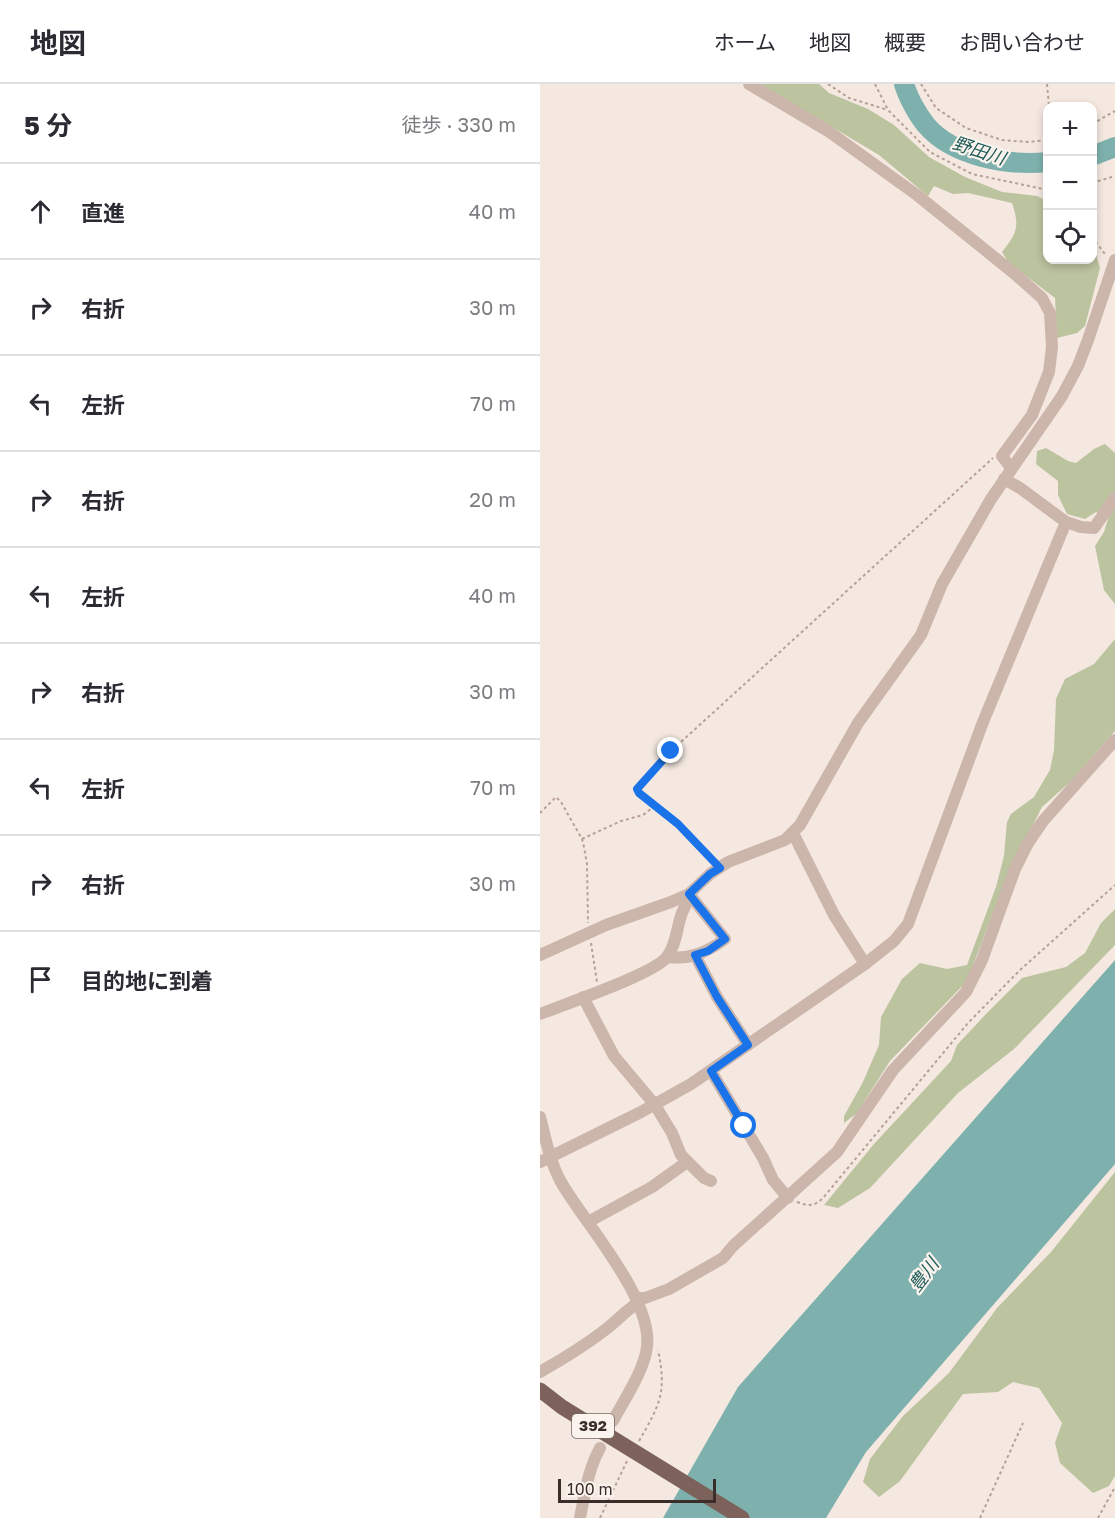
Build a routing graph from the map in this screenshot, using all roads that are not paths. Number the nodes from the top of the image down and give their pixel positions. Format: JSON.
{"nodes":[{"id":1,"x":749,"y":84,"type":"edge"},
{"id":2,"x":1110,"y":258,"type":"edge"},
{"id":3,"x":1011,"y":468,"type":"junction"},
{"id":4,"x":1004,"y":479,"type":"junction"},
{"id":5,"x":1115,"y":498,"type":"edge"},
{"id":6,"x":1066,"y":522,"type":"junction"},
{"id":7,"x":1115,"y":740,"type":"edge"},
{"id":8,"x":793,"y":833,"type":"junction"},
{"id":9,"x":690,"y":896,"type":"junction"},
{"id":10,"x":540,"y":955,"type":"edge"},
{"id":11,"x":695,"y":955,"type":"junction"},
{"id":12,"x":667,"y":957,"type":"junction"},
{"id":13,"x":865,"y":964,"type":"junction"},
{"id":14,"x":583,"y":997,"type":"junction"},
{"id":15,"x":540,"y":1014,"type":"edge"},
{"id":16,"x":748,"y":1045,"type":"junction"},
{"id":17,"x":711,"y":1071,"type":"junction"},
{"id":18,"x":655,"y":1105,"type":"junction"},
{"id":19,"x":540,"y":1117,"type":"edge"},
{"id":20,"x":545,"y":1160,"type":"edge"},
{"id":21,"x":687,"y":1162,"type":"junction"},
{"id":22,"x":711,"y":1181,"type":"dead end"},
{"id":23,"x":788,"y":1198,"type":"junction"},
{"id":24,"x":588,"y":1222,"type":"junction"},
{"id":25,"x":637,"y":1301,"type":"junction"},
{"id":26,"x":540,"y":1372,"type":"edge"},
{"id":27,"x":540,"y":1390,"type":"edge"},
{"id":28,"x":613,"y":1421,"type":"dead end"},
{"id":29,"x":600,"y":1448,"type":"dead end"},
{"id":30,"x":580,"y":1518,"type":"edge"},
{"id":31,"x":742,"y":1518,"type":"edge"}],
"edges":[{"from":1,"to":3,"type":"street"},
{"from":2,"to":3,"type":"street"},
{"from":3,"to":4,"type":"street"},
{"from":4,"to":6,"type":"street"},
{"from":4,"to":8,"type":"street"},
{"from":5,"to":6,"type":"street"},
{"from":6,"to":13,"type":"street"},
{"from":7,"to":23,"type":"street"},
{"from":8,"to":9,"type":"street"},
{"from":8,"to":13,"type":"street"},
{"from":9,"to":10,"type":"street"},
{"from":9,"to":11,"type":"street"},
{"from":9,"to":12,"type":"street"},
{"from":11,"to":12,"type":"street"},
{"from":11,"to":16,"type":"street"},
{"from":12,"to":14,"type":"street"},
{"from":13,"to":16,"type":"street"},
{"from":14,"to":15,"type":"street"},
{"from":14,"to":18,"type":"street"},
{"from":16,"to":17,"type":"street"},
{"from":17,"to":18,"type":"street"},
{"from":17,"to":23,"type":"street"},
{"from":18,"to":20,"type":"street"},
{"from":18,"to":21,"type":"street"},
{"from":19,"to":20,"type":"street"},
{"from":20,"to":24,"type":"street"},
{"from":21,"to":22,"type":"street"},
{"from":21,"to":24,"type":"street"},
{"from":23,"to":25,"type":"street"},
{"from":24,"to":25,"type":"street"},
{"from":25,"to":26,"type":"street"},
{"from":25,"to":28,"type":"street"},
{"from":27,"to":31,"type":"main road","number":"392"},
{"from":29,"to":30,"type":"street"}]}
